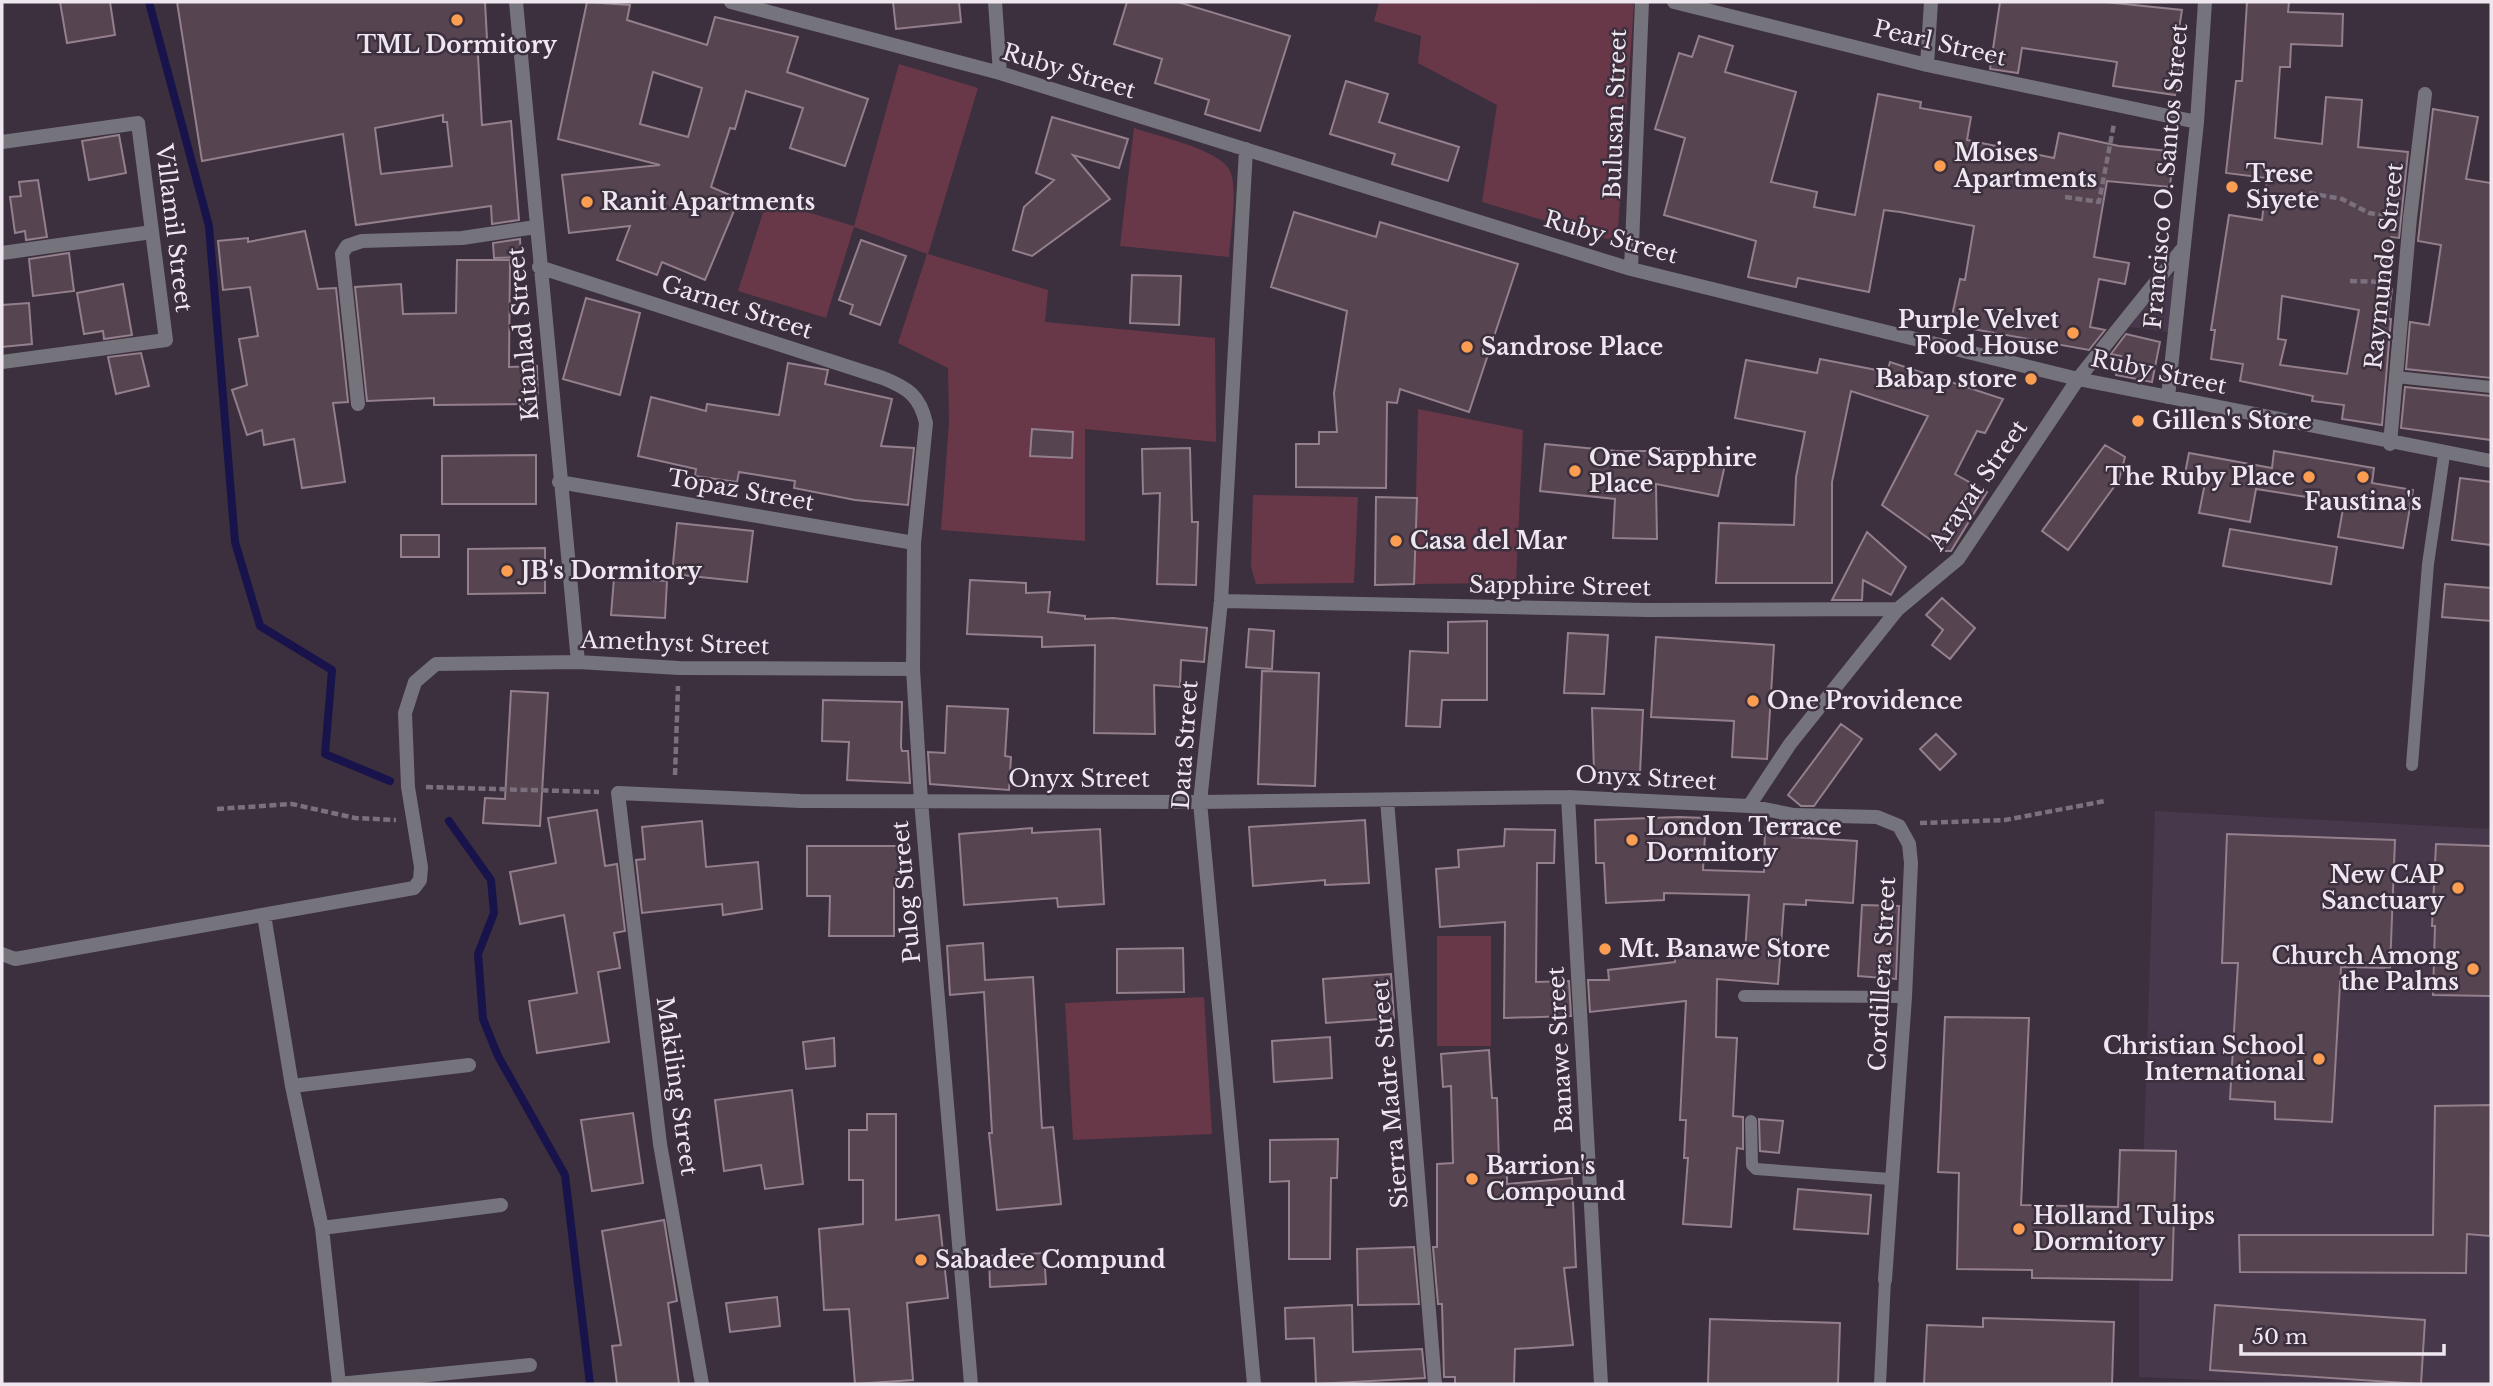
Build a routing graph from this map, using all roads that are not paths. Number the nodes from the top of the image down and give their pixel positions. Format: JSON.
{"nodes":[{"id":1,"x":516,"y":2,"type":"edge"},
{"id":2,"x":731,"y":2,"type":"edge"},
{"id":3,"x":995,"y":2,"type":"edge"},
{"id":4,"x":1642,"y":2,"type":"edge"},
{"id":5,"x":1674,"y":2,"type":"edge"},
{"id":6,"x":1931,"y":2,"type":"edge"},
{"id":7,"x":2205,"y":2,"type":"edge"},
{"id":8,"x":1927,"y":65,"type":"junction"},
{"id":9,"x":1000,"y":73,"type":"junction"},
{"id":10,"x":2425,"y":94,"type":"dead end"},
{"id":11,"x":2197,"y":122,"type":"junction"},
{"id":12,"x":2,"y":142,"type":"edge"},
{"id":13,"x":1246,"y":149,"type":"junction"},
{"id":14,"x":536,"y":227,"type":"junction"},
{"id":15,"x":152,"y":232,"type":"junction"},
{"id":16,"x":2184,"y":247,"type":"junction"},
{"id":17,"x":2,"y":253,"type":"edge"},
{"id":18,"x":539,"y":267,"type":"junction"},
{"id":19,"x":1631,"y":269,"type":"junction"},
{"id":20,"x":2,"y":362,"type":"edge"},
{"id":21,"x":2396,"y":377,"type":"junction"},
{"id":22,"x":2078,"y":379,"type":"junction"},
{"id":23,"x":2491,"y":387,"type":"edge"},
{"id":24,"x":918,"y":397,"type":"joint"},
{"id":25,"x":2168,"y":397,"type":"junction"},
{"id":26,"x":358,"y":404,"type":"dead end"},
{"id":27,"x":2390,"y":444,"type":"junction"},
{"id":28,"x":2444,"y":454,"type":"junction"},
{"id":29,"x":2491,"y":461,"type":"edge"},
{"id":30,"x":559,"y":482,"type":"junction"},
{"id":31,"x":914,"y":543,"type":"junction"},
{"id":32,"x":1221,"y":601,"type":"junction"},
{"id":33,"x":1898,"y":609,"type":"junction"},
{"id":34,"x":578,"y":662,"type":"junction"},
{"id":35,"x":913,"y":669,"type":"junction"},
{"id":36,"x":2412,"y":765,"type":"dead end"},
{"id":37,"x":618,"y":793,"type":"joint"},
{"id":38,"x":1568,"y":797,"type":"junction"},
{"id":39,"x":1387,"y":800,"type":"junction"},
{"id":40,"x":921,"y":801,"type":"junction"},
{"id":41,"x":1200,"y":802,"type":"junction"},
{"id":42,"x":1749,"y":806,"type":"junction"},
{"id":43,"x":264,"y":915,"type":"junction"},
{"id":44,"x":2,"y":954,"type":"edge"},
{"id":45,"x":1744,"y":996,"type":"dead end"},
{"id":46,"x":1905,"y":997,"type":"junction"},
{"id":47,"x":469,"y":1065,"type":"dead end"},
{"id":48,"x":292,"y":1086,"type":"junction"},
{"id":49,"x":1751,"y":1121,"type":"dead end"},
{"id":50,"x":1891,"y":1179,"type":"junction"},
{"id":51,"x":501,"y":1205,"type":"dead end"},
{"id":52,"x":322,"y":1228,"type":"junction"},
{"id":53,"x":1885,"y":1280,"type":"joint"},
{"id":54,"x":530,"y":1365,"type":"dead end"},
{"id":55,"x":339,"y":1384,"type":"edge"},
{"id":56,"x":702,"y":1384,"type":"edge"},
{"id":57,"x":971,"y":1384,"type":"edge"},
{"id":58,"x":1254,"y":1384,"type":"edge"},
{"id":59,"x":1435,"y":1384,"type":"edge"},
{"id":60,"x":1601,"y":1384,"type":"edge"},
{"id":61,"x":1880,"y":1384,"type":"edge"}],
"edges":[{"from":1,"to":14,"type":"street","name":"Kitanlad Street"},
{"from":2,"to":9,"type":"street","name":"Ruby Street"},
{"from":3,"to":9,"type":"street"},
{"from":4,"to":19,"type":"street","name":"Bulusan Street"},
{"from":5,"to":8,"type":"street","name":"Pearl Street"},
{"from":6,"to":8,"type":"street"},
{"from":7,"to":11,"type":"street","name":"Francisco O. Santos Street"},
{"from":8,"to":11,"type":"street","name":"Pearl Street"},
{"from":9,"to":13,"type":"street","name":"Ruby Street"},
{"from":10,"to":21,"type":"street","name":"Raymundo Street"},
{"from":11,"to":16,"type":"street","name":"Francisco O. Santos Street"},
{"from":12,"to":15,"type":"street","name":"Villamil Street"},
{"from":13,"to":19,"type":"street","name":"Ruby Street"},
{"from":13,"to":32,"type":"street","name":"Data Street"},
{"from":14,"to":18,"type":"street","name":"Kitanlad Street"},
{"from":14,"to":26,"type":"street"},
{"from":15,"to":17,"type":"street"},
{"from":15,"to":20,"type":"street","name":"Villamil Street"},
{"from":16,"to":22,"type":"street","name":"Arayat Street"},
{"from":16,"to":25,"type":"street","name":"Francisco O. Santos Street"},
{"from":18,"to":24,"type":"street","name":"Garnet Street"},
{"from":18,"to":30,"type":"street","name":"Kitanlad Street"},
{"from":19,"to":22,"type":"street","name":"Ruby Street"},
{"from":21,"to":23,"type":"lane"},
{"from":21,"to":27,"type":"street","name":"Raymundo Street"},
{"from":22,"to":25,"type":"street","name":"Ruby Street"},
{"from":22,"to":33,"type":"street","name":"Arayat Street"},
{"from":24,"to":31,"type":"street","name":"Pulog Street"},
{"from":25,"to":27,"type":"street","name":"Ruby Street"},
{"from":27,"to":28,"type":"street","name":"Ruby Street"},
{"from":28,"to":29,"type":"street","name":"Ruby Street"},
{"from":28,"to":36,"type":"lane"},
{"from":30,"to":31,"type":"street","name":"Topaz Street"},
{"from":30,"to":34,"type":"street","name":"Kitanlad Street"},
{"from":31,"to":35,"type":"street","name":"Pulog Street"},
{"from":32,"to":33,"type":"street","name":"Sapphire Street"},
{"from":32,"to":41,"type":"street","name":"Data Street"},
{"from":33,"to":42,"type":"street","name":"Arayat Street"},
{"from":34,"to":35,"type":"street","name":"Amethyst Street"},
{"from":34,"to":43,"type":"street","name":"Amethyst Street"},
{"from":35,"to":40,"type":"street","name":"Pulog Street"},
{"from":37,"to":40,"type":"street","name":"Onyx Street"},
{"from":37,"to":56,"type":"street","name":"Makiling Street"},
{"from":38,"to":39,"type":"street","name":"Onyx Street"},
{"from":38,"to":42,"type":"street","name":"Onyx Street"},
{"from":38,"to":60,"type":"street","name":"Banawe Street"},
{"from":39,"to":41,"type":"street","name":"Onyx Street"},
{"from":39,"to":59,"type":"street","name":"Sierra Madre Street"},
{"from":40,"to":41,"type":"street","name":"Onyx Street"},
{"from":40,"to":57,"type":"street","name":"Pulog Street"},
{"from":41,"to":58,"type":"street","name":"Data Street"},
{"from":42,"to":46,"type":"street","name":"Cordillera Street"},
{"from":43,"to":44,"type":"street"},
{"from":43,"to":48,"type":"street"},
{"from":45,"to":46,"type":"lane"},
{"from":46,"to":50,"type":"street","name":"Cordillera Street"},
{"from":47,"to":48,"type":"street"},
{"from":48,"to":52,"type":"street"},
{"from":49,"to":50,"type":"lane"},
{"from":50,"to":53,"type":"street","name":"Cordillera Street"},
{"from":51,"to":52,"type":"street"},
{"from":52,"to":55,"type":"street"},
{"from":53,"to":61,"type":"lane"},
{"from":54,"to":55,"type":"street"}]}
